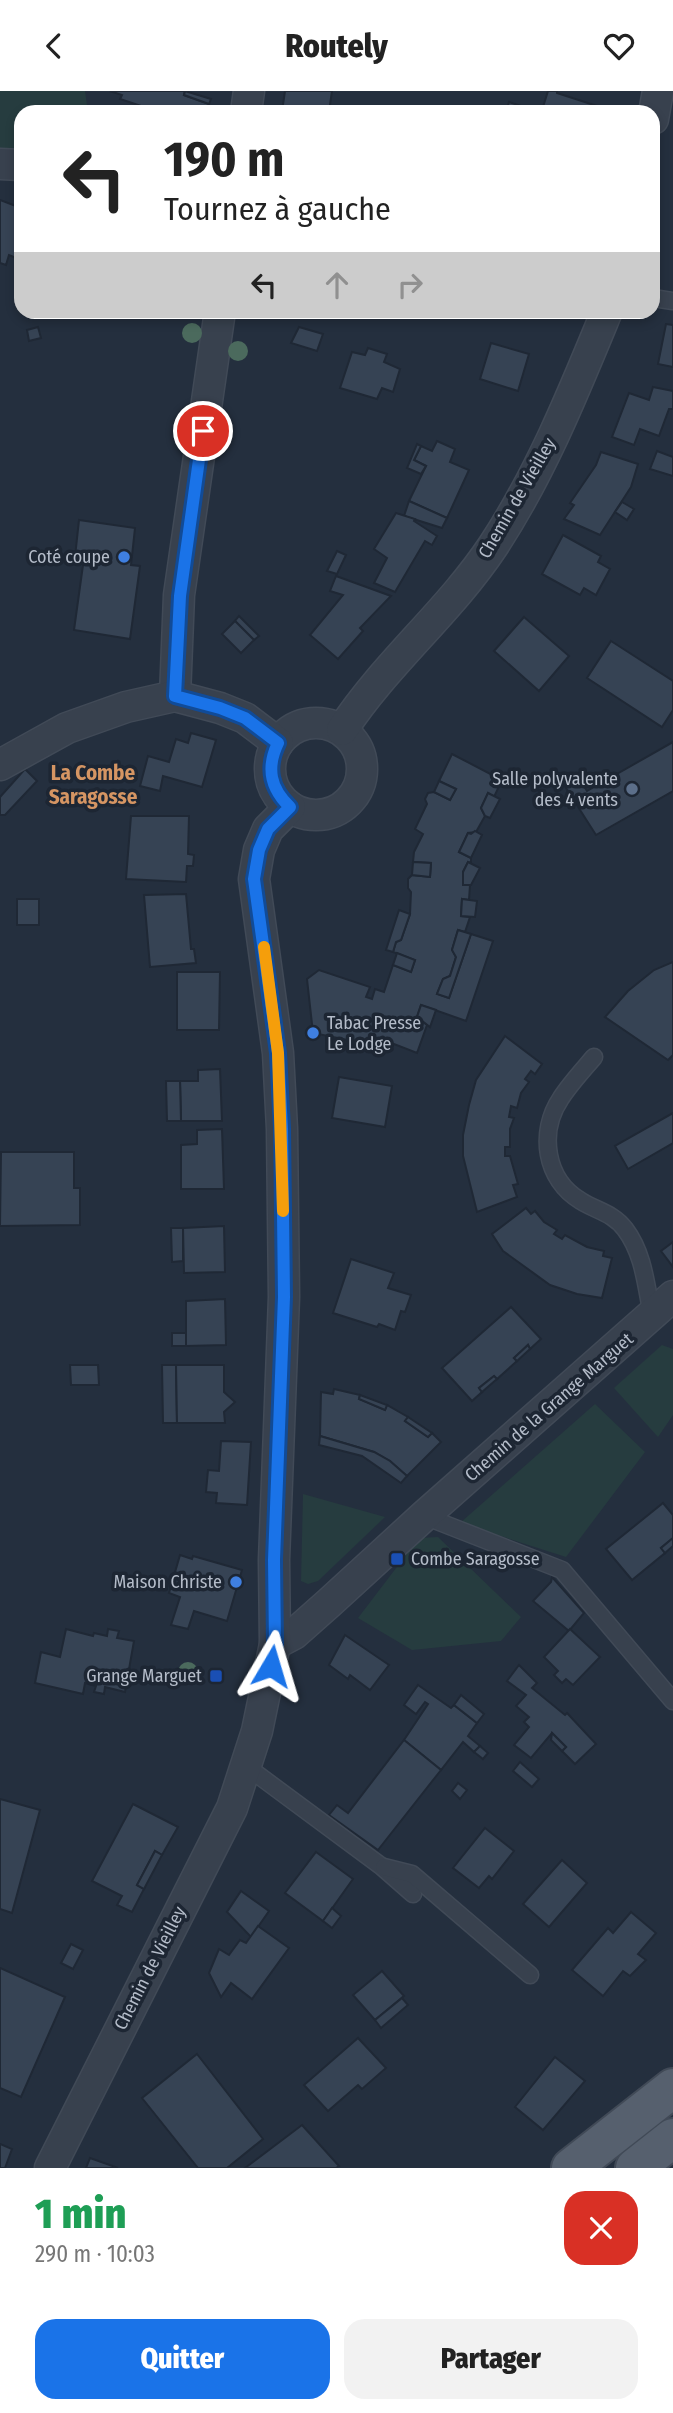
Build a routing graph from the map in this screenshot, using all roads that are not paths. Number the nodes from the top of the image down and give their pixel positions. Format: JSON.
{"nodes":[{"id":1,"x":219,"y":319,"type":"edge"},
{"id":2,"x":604,"y":319,"type":"edge"},
{"id":3,"x":175,"y":696,"type":"junction"},
{"id":4,"x":342,"y":730,"type":"junction"},
{"id":5,"x":278,"y":743,"type":"junction"},
{"id":6,"x":0,"y":765,"type":"edge"},
{"id":7,"x":290,"y":807,"type":"junction"},
{"id":8,"x":594,"y":1057,"type":"dead end"},
{"id":9,"x":663,"y":1306,"type":"edge"},
{"id":10,"x":424,"y":1516,"type":"junction"},
{"id":11,"x":275,"y":1644,"type":"junction"},
{"id":12,"x":673,"y":1701,"type":"edge"},
{"id":13,"x":246,"y":1766,"type":"junction"},
{"id":14,"x":381,"y":1866,"type":"junction"},
{"id":15,"x":413,"y":1894,"type":"dead end"},
{"id":16,"x":530,"y":1975,"type":"dead end"},
{"id":17,"x":673,"y":2088,"type":"edge"},
{"id":18,"x":673,"y":2138,"type":"edge"},
{"id":19,"x":50,"y":2168,"type":"edge"},
{"id":20,"x":571,"y":2168,"type":"edge"},
{"id":21,"x":635,"y":2168,"type":"edge"}],
"edges":[{"from":1,"to":3,"type":"street"},
{"from":2,"to":4,"type":"street","name":"Chemin de Vieilley"},
{"from":3,"to":5,"type":"street"},
{"from":3,"to":6,"type":"street"},
{"from":4,"to":5,"type":"street"},
{"from":4,"to":7,"type":"street"},
{"from":5,"to":7,"type":"street"},
{"from":7,"to":11,"type":"street","name":"Chemin de Vieilley"},
{"from":8,"to":9,"type":"lane"},
{"from":9,"to":10,"type":"street","name":"Chemin de la Grange Marguet"},
{"from":10,"to":11,"type":"street","name":"Chemin de la Grange Marguet"},
{"from":10,"to":12,"type":"lane"},
{"from":11,"to":13,"type":"street","name":"Chemin de Vieilley"},
{"from":13,"to":14,"type":"lane"},
{"from":13,"to":19,"type":"street","name":"Chemin de Vieilley"},
{"from":14,"to":15,"type":"lane"},
{"from":14,"to":16,"type":"lane"},
{"from":17,"to":20,"type":"main road"},
{"from":18,"to":21,"type":"main road"}]}
